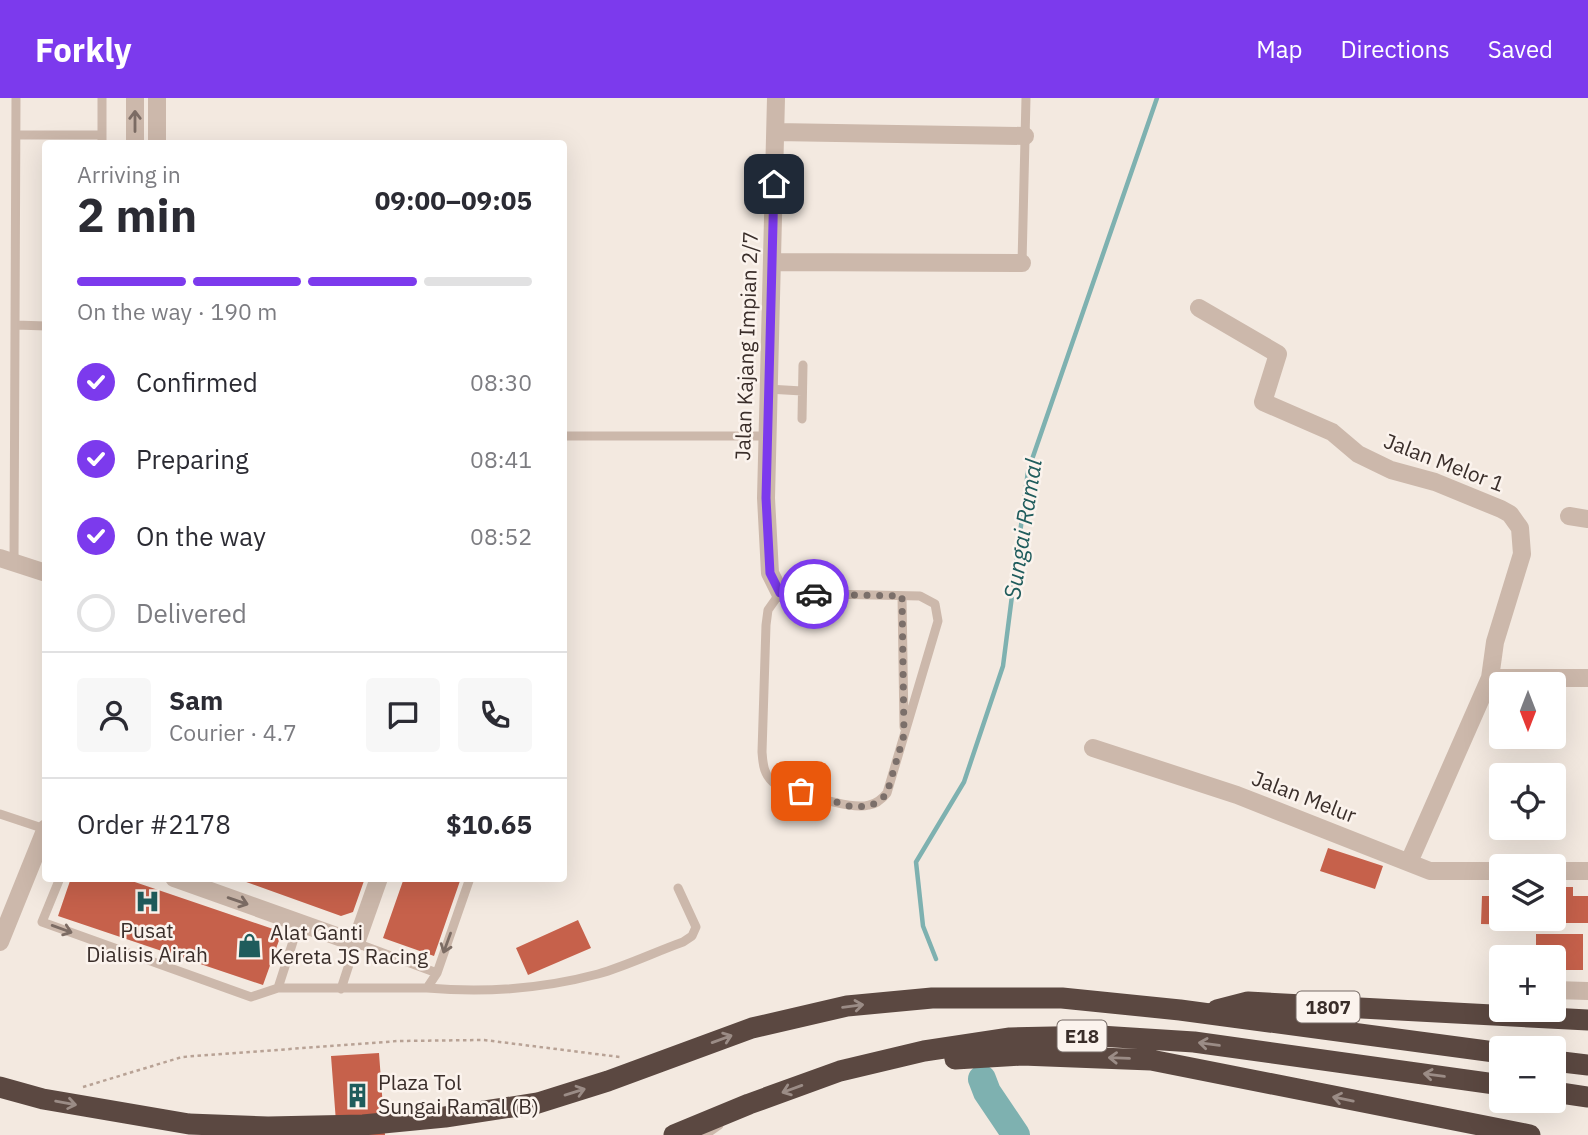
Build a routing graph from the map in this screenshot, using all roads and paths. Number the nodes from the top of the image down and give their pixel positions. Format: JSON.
{"nodes":[{"id":1,"x":16,"y":98,"type":"edge"},
{"id":2,"x":102,"y":98,"type":"edge"},
{"id":3,"x":135,"y":98,"type":"edge"},
{"id":4,"x":157,"y":98,"type":"edge"},
{"id":5,"x":776,"y":98,"type":"edge"},
{"id":6,"x":1026,"y":98,"type":"edge"},
{"id":7,"x":776,"y":132,"type":"junction"},
{"id":8,"x":16,"y":135,"type":"junction"},
{"id":9,"x":1025,"y":136,"type":"junction"},
{"id":10,"x":102,"y":139,"type":"edge"},
{"id":11,"x":135,"y":140,"type":"edge"},
{"id":12,"x":157,"y":140,"type":"edge"},
{"id":13,"x":772,"y":262,"type":"junction"},
{"id":14,"x":1022,"y":263,"type":"joint"},
{"id":15,"x":1199,"y":308,"type":"dead end"},
{"id":16,"x":16,"y":325,"type":"junction"},
{"id":17,"x":42,"y":326,"type":"edge"},
{"id":18,"x":803,"y":365,"type":"dead end"},
{"id":19,"x":768,"y":389,"type":"junction"},
{"id":20,"x":802,"y":391,"type":"junction"},
{"id":21,"x":802,"y":419,"type":"dead end"},
{"id":22,"x":567,"y":436,"type":"edge"},
{"id":23,"x":767,"y":436,"type":"junction"},
{"id":24,"x":1569,"y":516,"type":"dead end"},
{"id":25,"x":1588,"y":519,"type":"edge"},
{"id":26,"x":5,"y":563,"type":"edge"},
{"id":27,"x":42,"y":571,"type":"edge"},
{"id":28,"x":42,"y":582,"type":"edge"},
{"id":29,"x":780,"y":593,"type":"junction"},
{"id":30,"x":902,"y":596,"type":"junction"},
{"id":31,"x":1491,"y":672,"type":"edge"},
{"id":32,"x":1566,"y":678,"type":"edge"},
{"id":33,"x":1588,"y":678,"type":"edge"},
{"id":34,"x":1489,"y":680,"type":"edge"},
{"id":35,"x":904,"y":735,"type":"junction"},
{"id":36,"x":1093,"y":748,"type":"dead end"},
{"id":37,"x":0,"y":814,"type":"edge"},
{"id":38,"x":42,"y":828,"type":"edge"},
{"id":39,"x":42,"y":837,"type":"edge"},
{"id":40,"x":1409,"y":862,"type":"junction"},
{"id":41,"x":1489,"y":871,"type":"edge"},
{"id":42,"x":1566,"y":871,"type":"edge"},
{"id":43,"x":1588,"y":871,"type":"edge"},
{"id":44,"x":59,"y":882,"type":"edge"},
{"id":45,"x":185,"y":882,"type":"edge"},
{"id":46,"x":378,"y":882,"type":"edge"},
{"id":47,"x":469,"y":882,"type":"edge"},
{"id":48,"x":678,"y":888,"type":"dead end"},
{"id":49,"x":299,"y":923,"type":"junction"},
{"id":50,"x":0,"y":942,"type":"edge"},
{"id":51,"x":356,"y":943,"type":"junction"},
{"id":52,"x":437,"y":973,"type":"junction"},
{"id":53,"x":278,"y":988,"type":"junction"},
{"id":54,"x":427,"y":988,"type":"junction"},
{"id":55,"x":341,"y":989,"type":"junction"},
{"id":56,"x":1566,"y":990,"type":"edge"},
{"id":57,"x":1588,"y":991,"type":"edge"},
{"id":58,"x":1203,"y":1013,"type":"junction"},
{"id":59,"x":1588,"y":1020,"type":"edge"},
{"id":60,"x":1489,"y":1052,"type":"edge"},
{"id":61,"x":619,"y":1057,"type":"dead end"},
{"id":62,"x":1566,"y":1062,"type":"edge"},
{"id":63,"x":1588,"y":1065,"type":"edge"},
{"id":64,"x":840,"y":1071,"type":"junction"},
{"id":65,"x":1489,"y":1083,"type":"edge"},
{"id":66,"x":0,"y":1087,"type":"edge"},
{"id":67,"x":81,"y":1087,"type":"dead end"},
{"id":68,"x":1566,"y":1094,"type":"edge"},
{"id":69,"x":1588,"y":1097,"type":"edge"},
{"id":70,"x":748,"y":1104,"type":"junction"},
{"id":71,"x":674,"y":1135,"type":"edge"},
{"id":72,"x":705,"y":1135,"type":"edge"},
{"id":73,"x":1530,"y":1135,"type":"edge"}],
"edges":[{"from":1,"to":8,"type":"lane"},
{"from":2,"to":10,"type":"lane"},
{"from":11,"to":3,"type":"street","one_way":true},
{"from":4,"to":12,"type":"street"},
{"from":5,"to":7,"type":"street","name":"Jalan Kajang Impian 2/7"},
{"from":6,"to":9,"type":"lane"},
{"from":7,"to":9,"type":"street"},
{"from":7,"to":13,"type":"street","name":"Jalan Kajang Impian 2/7"},
{"from":8,"to":10,"type":"lane"},
{"from":8,"to":16,"type":"lane"},
{"from":9,"to":14,"type":"lane"},
{"from":13,"to":14,"type":"street"},
{"from":13,"to":19,"type":"street","name":"Jalan Kajang Impian 2/7"},
{"from":15,"to":31,"type":"street","name":"Jalan Melor 1"},
{"from":16,"to":17,"type":"lane"},
{"from":16,"to":26,"type":"lane"},
{"from":18,"to":20,"type":"lane"},
{"from":19,"to":20,"type":"lane"},
{"from":19,"to":23,"type":"street","name":"Jalan Kajang Impian 2/7"},
{"from":20,"to":21,"type":"lane"},
{"from":22,"to":23,"type":"lane"},
{"from":23,"to":29,"type":"street","name":"Jalan Kajang Impian 2/7"},
{"from":24,"to":25,"type":"street"},
{"from":26,"to":27,"type":"street"},
{"from":26,"to":28,"type":"street"},
{"from":29,"to":30,"type":"lane"},
{"from":29,"to":35,"type":"lane"},
{"from":30,"to":35,"type":"lane"},
{"from":30,"to":35,"type":"lane"},
{"from":32,"to":33,"type":"street"},
{"from":34,"to":40,"type":"street","name":"Jalan Melor 1"},
{"from":36,"to":40,"type":"street","name":"Jalan Melur"},
{"from":37,"to":38,"type":"lane"},
{"from":39,"to":50,"type":"street"},
{"from":40,"to":41,"type":"street","name":"Jalan Melur"},
{"from":42,"to":43,"type":"street"},
{"from":44,"to":53,"type":"lane","one_way":true},
{"from":45,"to":49,"type":"street","one_way":true},
{"from":46,"to":51,"type":"street"},
{"from":47,"to":52,"type":"lane","one_way":true},
{"from":48,"to":54,"type":"lane"},
{"from":49,"to":51,"type":"street"},
{"from":49,"to":53,"type":"lane"},
{"from":51,"to":52,"type":"lane"},
{"from":51,"to":55,"type":"lane"},
{"from":52,"to":54,"type":"lane"},
{"from":53,"to":55,"type":"lane"},
{"from":54,"to":55,"type":"lane"},
{"from":56,"to":57,"type":"street"},
{"from":58,"to":59,"type":"highway","number":"1807"},
{"from":58,"to":60,"type":"highway","number":"E18"},
{"from":66,"to":58,"type":"highway","number":"E18","one_way":true},
{"from":61,"to":67,"type":"path"},
{"from":62,"to":63,"type":"highway"},
{"from":65,"to":64,"type":"highway","number":"E18","one_way":true},
{"from":64,"to":70,"type":"highway","number":"E18","one_way":true},
{"from":73,"to":64,"type":"highway","one_way":true},
{"from":68,"to":69,"type":"highway"},
{"from":70,"to":71,"type":"highway","number":"E18"},
{"from":70,"to":72,"type":"lane"}]}
